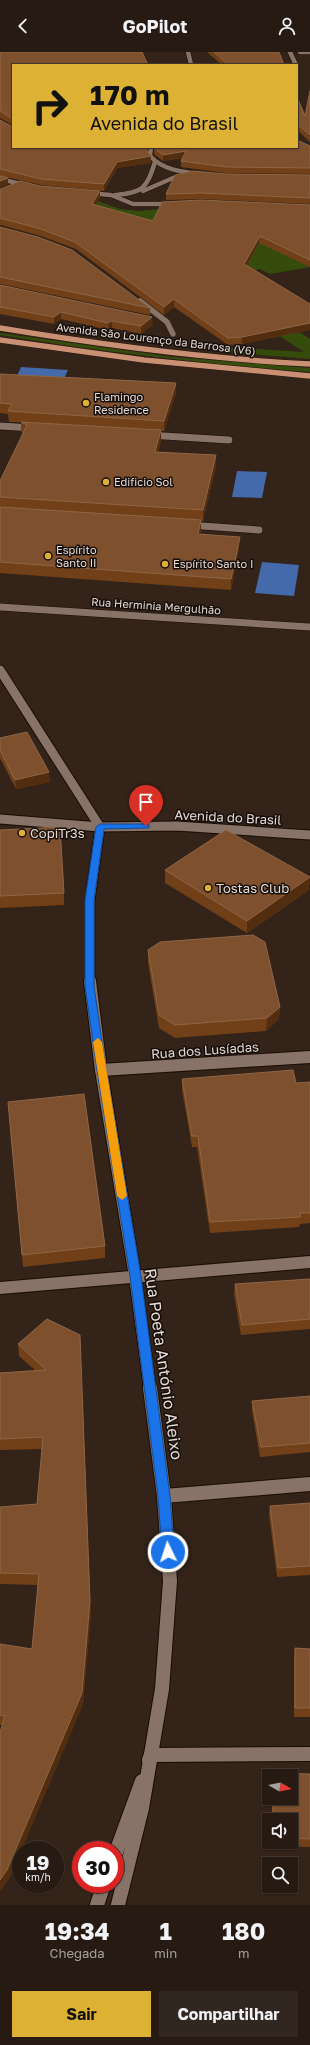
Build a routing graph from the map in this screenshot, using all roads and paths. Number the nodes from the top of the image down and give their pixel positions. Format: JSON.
{"nodes":[{"id":1,"x":188,"y":52,"type":"edge"},
{"id":2,"x":290,"y":52,"type":"edge"},
{"id":3,"x":300,"y":52,"type":"edge"},
{"id":4,"x":310,"y":52,"type":"edge"},
{"id":5,"x":190,"y":64,"type":"edge"},
{"id":6,"x":296,"y":64,"type":"edge"},
{"id":7,"x":151,"y":148,"type":"edge"},
{"id":8,"x":155,"y":162,"type":"junction"},
{"id":9,"x":200,"y":174,"type":"junction"},
{"id":10,"x":208,"y":174,"type":"edge"},
{"id":11,"x":0,"y":179,"type":"edge"},
{"id":12,"x":20,"y":184,"type":"junction"},
{"id":13,"x":13,"y":187,"type":"edge"},
{"id":14,"x":34,"y":187,"type":"edge"},
{"id":15,"x":141,"y":191,"type":"junction"},
{"id":16,"x":81,"y":193,"type":"edge"},
{"id":17,"x":111,"y":195,"type":"junction"},
{"id":18,"x":181,"y":203,"type":"edge"},
{"id":19,"x":133,"y":296,"type":"edge"},
{"id":20,"x":152,"y":319,"type":"edge"},
{"id":21,"x":167,"y":322,"type":"junction"},
{"id":22,"x":0,"y":328,"type":"edge"},
{"id":23,"x":173,"y":334,"type":"dead end"},
{"id":24,"x":0,"y":340,"type":"edge"},
{"id":25,"x":310,"y":364,"type":"edge"},
{"id":26,"x":310,"y":376,"type":"edge"},
{"id":27,"x":0,"y":426,"type":"edge"},
{"id":28,"x":40,"y":429,"type":"edge"},
{"id":29,"x":142,"y":435,"type":"edge"},
{"id":30,"x":229,"y":440,"type":"dead end"},
{"id":31,"x":180,"y":525,"type":"edge"},
{"id":32,"x":259,"y":530,"type":"dead end"},
{"id":33,"x":0,"y":607,"type":"edge"},
{"id":34,"x":310,"y":627,"type":"edge"},
{"id":35,"x":0,"y":670,"type":"edge"},
{"id":36,"x":0,"y":819,"type":"edge"},
{"id":37,"x":100,"y":827,"type":"junction"},
{"id":38,"x":310,"y":835,"type":"edge"},
{"id":39,"x":310,"y":1057,"type":"edge"},
{"id":40,"x":101,"y":1070,"type":"junction"},
{"id":41,"x":310,"y":1262,"type":"edge"},
{"id":42,"x":135,"y":1276,"type":"junction"},
{"id":43,"x":0,"y":1288,"type":"edge"},
{"id":44,"x":310,"y":1484,"type":"edge"},
{"id":45,"x":164,"y":1496,"type":"junction"},
{"id":46,"x":310,"y":1754,"type":"edge"},
{"id":47,"x":151,"y":1755,"type":"junction"},
{"id":48,"x":120,"y":1841,"type":"edge"},
{"id":49,"x":101,"y":1893,"type":"edge"},
{"id":50,"x":97,"y":1905,"type":"edge"},
{"id":51,"x":118,"y":1905,"type":"edge"}],
"edges":[{"from":1,"to":5,"type":"street"},
{"from":2,"to":6,"type":"street"},
{"from":3,"to":4,"type":"street"},
{"from":7,"to":8,"type":"street"},
{"from":8,"to":9,"type":"street"},
{"from":8,"to":15,"type":"street"},
{"from":9,"to":10,"type":"street"},
{"from":9,"to":15,"type":"street"},
{"from":11,"to":12,"type":"street"},
{"from":12,"to":13,"type":"street"},
{"from":12,"to":14,"type":"street"},
{"from":15,"to":17,"type":"street"},
{"from":16,"to":17,"type":"street"},
{"from":17,"to":18,"type":"street"},
{"from":19,"to":21,"type":"street"},
{"from":20,"to":21,"type":"street"},
{"from":21,"to":23,"type":"street"},
{"from":22,"to":25,"type":"main road","name":"Avenida São Lourenço da Barrosa (V6)"},
{"from":24,"to":26,"type":"main road","name":"Avenida São Lourenço da Barrosa (V6)"},
{"from":27,"to":28,"type":"street"},
{"from":29,"to":30,"type":"street"},
{"from":31,"to":32,"type":"street"},
{"from":33,"to":34,"type":"street","name":"Rua Herminia Mergulhão"},
{"from":35,"to":37,"type":"street"},
{"from":36,"to":37,"type":"street","name":"Avenida do Brasil"},
{"from":37,"to":38,"type":"street","name":"Avenida do Brasil"},
{"from":37,"to":40,"type":"street","name":"Rua Poeta António Aleixo"},
{"from":39,"to":40,"type":"street","name":"Rua dos Lusíadas"},
{"from":40,"to":42,"type":"street","name":"Rua Poeta António Aleixo"},
{"from":41,"to":42,"type":"street"},
{"from":42,"to":43,"type":"street"},
{"from":42,"to":45,"type":"street","name":"Rua Poeta António Aleixo"},
{"from":44,"to":45,"type":"street"},
{"from":45,"to":47,"type":"street","name":"Rua Poeta António Aleixo"},
{"from":46,"to":47,"type":"street"},
{"from":47,"to":48,"type":"street"},
{"from":47,"to":51,"type":"street","name":"Rua Poeta António Aleixo"},
{"from":49,"to":50,"type":"street"}]}
